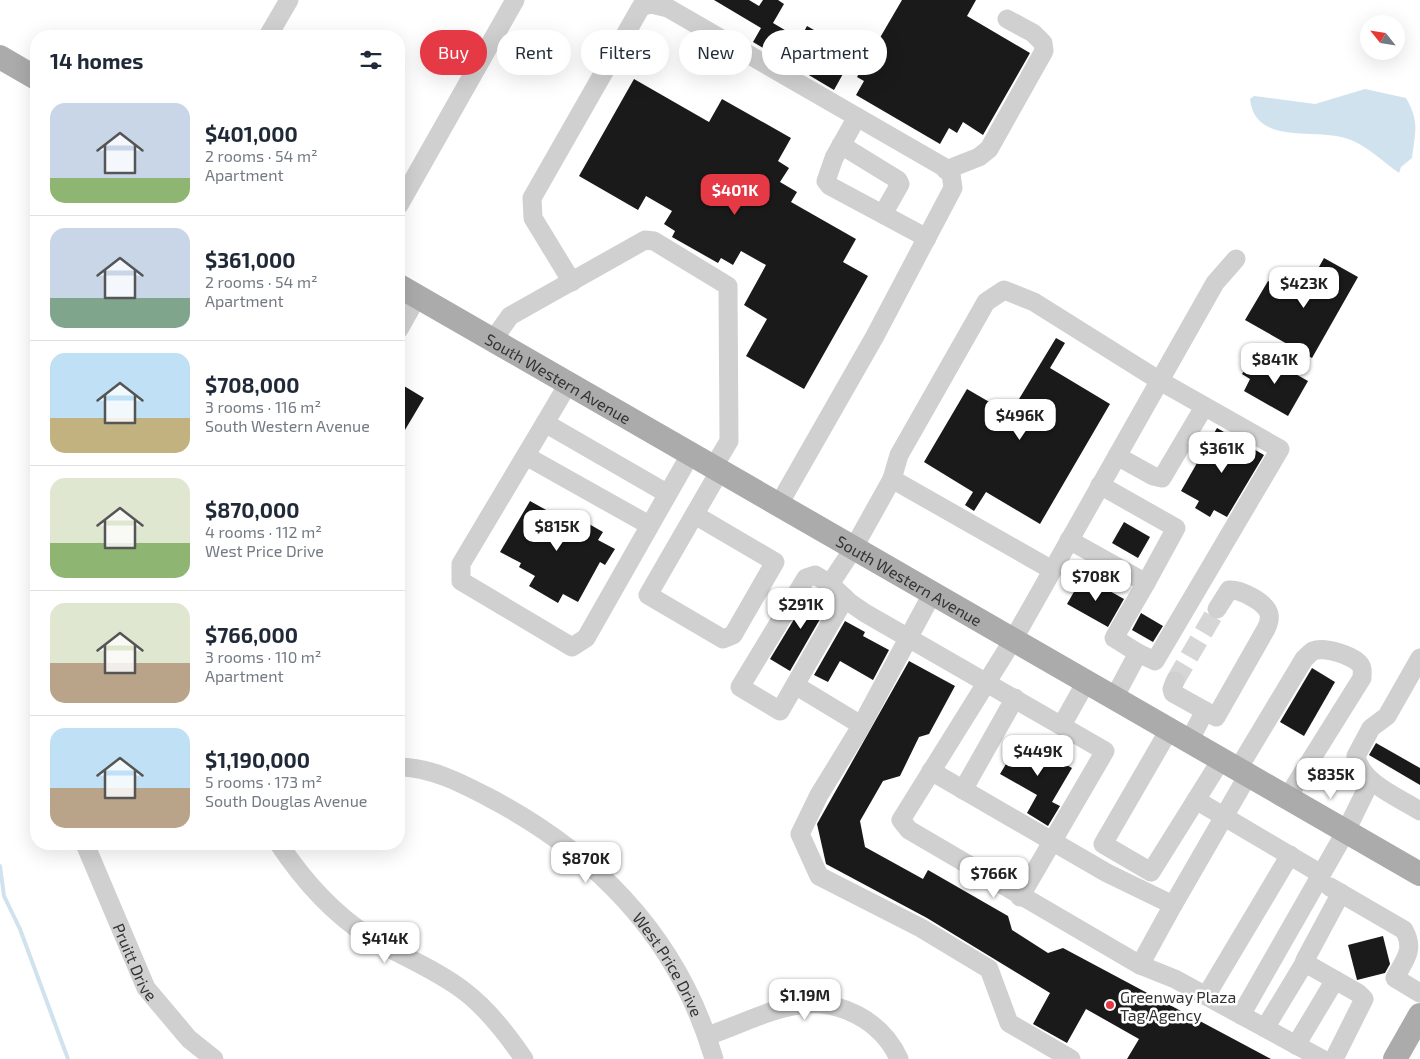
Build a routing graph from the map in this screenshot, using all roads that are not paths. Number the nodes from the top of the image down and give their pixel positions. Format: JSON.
{"nodes":[{"id":1,"x":289,"y":0,"type":"edge"},
{"id":2,"x":515,"y":0,"type":"edge"},
{"id":3,"x":1007,"y":19,"type":"dead end"},
{"id":4,"x":272,"y":30,"type":"edge"},
{"id":5,"x":0,"y":57,"type":"edge"},
{"id":6,"x":30,"y":74,"type":"edge"},
{"id":7,"x":857,"y":117,"type":"junction"},
{"id":8,"x":842,"y":145,"type":"junction"},
{"id":9,"x":946,"y":170,"type":"junction"},
{"id":10,"x":405,"y":194,"type":"edge"},
{"id":11,"x":883,"y":214,"type":"junction"},
{"id":12,"x":927,"y":238,"type":"junction"},
{"id":13,"x":1236,"y":259,"type":"dead end"},
{"id":14,"x":572,"y":282,"type":"junction"},
{"id":15,"x":408,"y":292,"type":"edge"},
{"id":16,"x":405,"y":304,"type":"edge"},
{"id":17,"x":493,"y":340,"type":"junction"},
{"id":18,"x":1160,"y":381,"type":"junction"},
{"id":19,"x":568,"y":384,"type":"junction"},
{"id":20,"x":1204,"y":407,"type":"junction"},
{"id":21,"x":545,"y":424,"type":"junction"},
{"id":22,"x":690,"y":455,"type":"junction"},
{"id":23,"x":526,"y":456,"type":"junction"},
{"id":24,"x":1117,"y":456,"type":"junction"},
{"id":25,"x":716,"y":470,"type":"junction"},
{"id":26,"x":892,"y":479,"type":"junction"},
{"id":27,"x":1100,"y":485,"type":"junction"},
{"id":28,"x":668,"y":494,"type":"junction"},
{"id":29,"x":778,"y":506,"type":"junction"},
{"id":30,"x":694,"y":515,"type":"junction"},
{"id":31,"x":649,"y":526,"type":"junction"},
{"id":32,"x":1070,"y":540,"type":"junction"},
{"id":33,"x":853,"y":549,"type":"junction"},
{"id":34,"x":1052,"y":570,"type":"junction"},
{"id":35,"x":1146,"y":583,"type":"junction"},
{"id":36,"x":830,"y":584,"type":"junction"},
{"id":37,"x":932,"y":594,"type":"junction"},
{"id":38,"x":845,"y":598,"type":"junction"},
{"id":39,"x":1217,"y":609,"type":"tunnel mouth"},
{"id":40,"x":909,"y":638,"type":"junction"},
{"id":41,"x":1013,"y":640,"type":"junction"},
{"id":42,"x":1138,"y":653,"type":"junction"},
{"id":43,"x":1420,"y":658,"type":"edge"},
{"id":44,"x":987,"y":681,"type":"junction"},
{"id":45,"x":1086,"y":682,"type":"junction"},
{"id":46,"x":1175,"y":682,"type":"dead end"},
{"id":47,"x":795,"y":685,"type":"junction"},
{"id":48,"x":1015,"y":698,"type":"junction"},
{"id":49,"x":1114,"y":698,"type":"junction"},
{"id":50,"x":1205,"y":711,"type":"junction"},
{"id":51,"x":862,"y":724,"type":"junction"},
{"id":52,"x":1062,"y":725,"type":"junction"},
{"id":53,"x":1179,"y":736,"type":"junction"},
{"id":54,"x":405,"y":768,"type":"edge"},
{"id":55,"x":1235,"y":768,"type":"junction"},
{"id":56,"x":931,"y":771,"type":"junction"},
{"id":57,"x":1371,"y":780,"type":"junction"},
{"id":58,"x":963,"y":790,"type":"junction"},
{"id":59,"x":1287,"y":798,"type":"junction"},
{"id":60,"x":1196,"y":800,"type":"junction"},
{"id":61,"x":1420,"y":811,"type":"edge"},
{"id":62,"x":1224,"y":817,"type":"junction"},
{"id":63,"x":1346,"y":831,"type":"junction"},
{"id":64,"x":1053,"y":842,"type":"junction"},
{"id":65,"x":88,"y":850,"type":"edge"},
{"id":66,"x":284,"y":850,"type":"edge"},
{"id":67,"x":1290,"y":856,"type":"junction"},
{"id":68,"x":1420,"y":874,"type":"edge"},
{"id":69,"x":1320,"y":877,"type":"junction"},
{"id":70,"x":1341,"y":893,"type":"junction"},
{"id":71,"x":1020,"y":897,"type":"junction"},
{"id":72,"x":1173,"y":906,"type":"junction"},
{"id":73,"x":1305,"y":962,"type":"junction"},
{"id":74,"x":1140,"y":965,"type":"junction"},
{"id":75,"x":1335,"y":980,"type":"junction"},
{"id":76,"x":1420,"y":993,"type":"edge"},
{"id":77,"x":1206,"y":996,"type":"junction"},
{"id":78,"x":1241,"y":1015,"type":"junction"},
{"id":79,"x":1417,"y":1026,"type":"edge"},
{"id":80,"x":1264,"y":1028,"type":"junction"},
{"id":81,"x":707,"y":1036,"type":"junction"},
{"id":82,"x":1296,"y":1045,"type":"junction"},
{"id":83,"x":214,"y":1059,"type":"edge"},
{"id":84,"x":524,"y":1059,"type":"edge"},
{"id":85,"x":714,"y":1059,"type":"edge"},
{"id":86,"x":899,"y":1059,"type":"edge"},
{"id":87,"x":1071,"y":1059,"type":"edge"},
{"id":88,"x":1322,"y":1059,"type":"edge"},
{"id":89,"x":1334,"y":1059,"type":"edge"},
{"id":90,"x":1394,"y":1059,"type":"edge"}],
"edges":[{"from":1,"to":4,"type":"street"},
{"from":2,"to":10,"type":"street"},
{"from":3,"to":9,"type":"street"},
{"from":5,"to":6,"type":"main road"},
{"from":7,"to":8,"type":"street"},
{"from":7,"to":9,"type":"street"},
{"from":7,"to":14,"type":"street"},
{"from":8,"to":11,"type":"street"},
{"from":8,"to":11,"type":"street"},
{"from":9,"to":12,"type":"street"},
{"from":11,"to":12,"type":"street"},
{"from":12,"to":29,"type":"street"},
{"from":13,"to":18,"type":"street"},
{"from":14,"to":17,"type":"street"},
{"from":14,"to":25,"type":"street"},
{"from":15,"to":16,"type":"street"},
{"from":15,"to":17,"type":"main road","name":"South Western Avenue"},
{"from":17,"to":19,"type":"main road","name":"South Western Avenue"},
{"from":18,"to":20,"type":"street"},
{"from":18,"to":24,"type":"street"},
{"from":18,"to":26,"type":"street"},
{"from":19,"to":21,"type":"street"},
{"from":19,"to":22,"type":"main road","name":"South Western Avenue"},
{"from":20,"to":24,"type":"street"},
{"from":20,"to":42,"type":"street"},
{"from":21,"to":23,"type":"street"},
{"from":21,"to":28,"type":"street"},
{"from":22,"to":25,"type":"main road","name":"South Western Avenue"},
{"from":22,"to":28,"type":"street"},
{"from":23,"to":31,"type":"street"},
{"from":23,"to":31,"type":"street"},
{"from":24,"to":27,"type":"street"},
{"from":25,"to":29,"type":"main road","name":"South Western Avenue"},
{"from":25,"to":30,"type":"street"},
{"from":26,"to":33,"type":"street"},
{"from":26,"to":34,"type":"street"},
{"from":27,"to":32,"type":"street"},
{"from":27,"to":35,"type":"street"},
{"from":28,"to":31,"type":"street"},
{"from":29,"to":33,"type":"main road","name":"South Western Avenue"},
{"from":30,"to":30,"type":"street"},
{"from":32,"to":34,"type":"street"},
{"from":32,"to":35,"type":"street"},
{"from":33,"to":36,"type":"street"},
{"from":33,"to":37,"type":"main road","name":"South Western Avenue"},
{"from":34,"to":41,"type":"street"},
{"from":35,"to":42,"type":"street"},
{"from":36,"to":38,"type":"street"},
{"from":36,"to":47,"type":"street"},
{"from":37,"to":40,"type":"street"},
{"from":37,"to":41,"type":"main road","name":"South Western Avenue"},
{"from":38,"to":40,"type":"street"},
{"from":38,"to":47,"type":"street"},
{"from":39,"to":50,"type":"street"},
{"from":40,"to":44,"type":"street"},
{"from":40,"to":51,"type":"street"},
{"from":41,"to":44,"type":"street"},
{"from":41,"to":45,"type":"main road","name":"South Western Avenue"},
{"from":42,"to":49,"type":"street"},
{"from":43,"to":57,"type":"street"},
{"from":44,"to":48,"type":"street"},
{"from":44,"to":56,"type":"street"},
{"from":45,"to":49,"type":"main road","name":"South Western Avenue"},
{"from":45,"to":52,"type":"street"},
{"from":46,"to":50,"type":"street"},
{"from":47,"to":51,"type":"street"},
{"from":48,"to":52,"type":"street"},
{"from":48,"to":58,"type":"street"},
{"from":49,"to":53,"type":"main road","name":"South Western Avenue"},
{"from":50,"to":53,"type":"street"},
{"from":51,"to":87,"type":"street"},
{"from":52,"to":64,"type":"street"},
{"from":53,"to":55,"type":"main road","name":"South Western Avenue"},
{"from":53,"to":60,"type":"street"},
{"from":54,"to":81,"type":"street","name":"West Price Drive"},
{"from":55,"to":59,"type":"main road","name":"South Western Avenue"},
{"from":55,"to":59,"type":"street"},
{"from":55,"to":60,"type":"street"},
{"from":55,"to":62,"type":"street"},
{"from":56,"to":58,"type":"street"},
{"from":56,"to":71,"type":"street"},
{"from":57,"to":61,"type":"street"},
{"from":57,"to":63,"type":"street"},
{"from":58,"to":64,"type":"street"},
{"from":59,"to":63,"type":"main road","name":"South Western Avenue"},
{"from":60,"to":62,"type":"street"},
{"from":62,"to":67,"type":"street"},
{"from":62,"to":72,"type":"street"},
{"from":63,"to":68,"type":"main road","name":"South Western Avenue"},
{"from":63,"to":69,"type":"street"},
{"from":64,"to":71,"type":"street"},
{"from":64,"to":72,"type":"street"},
{"from":65,"to":83,"type":"street","name":"Pruitt Drive"},
{"from":66,"to":84,"type":"street"},
{"from":67,"to":69,"type":"street"},
{"from":67,"to":77,"type":"street"},
{"from":69,"to":70,"type":"street"},
{"from":69,"to":78,"type":"street"},
{"from":70,"to":73,"type":"street"},
{"from":70,"to":76,"type":"street"},
{"from":71,"to":74,"type":"street"},
{"from":72,"to":74,"type":"street"},
{"from":73,"to":75,"type":"street"},
{"from":73,"to":80,"type":"street"},
{"from":74,"to":77,"type":"street"},
{"from":75,"to":82,"type":"street"},
{"from":75,"to":89,"type":"street"},
{"from":77,"to":78,"type":"street"},
{"from":78,"to":80,"type":"street"},
{"from":79,"to":90,"type":"main road"},
{"from":80,"to":82,"type":"street"},
{"from":81,"to":85,"type":"street","name":"West Price Drive"},
{"from":81,"to":86,"type":"street"},
{"from":82,"to":88,"type":"street"}]}
